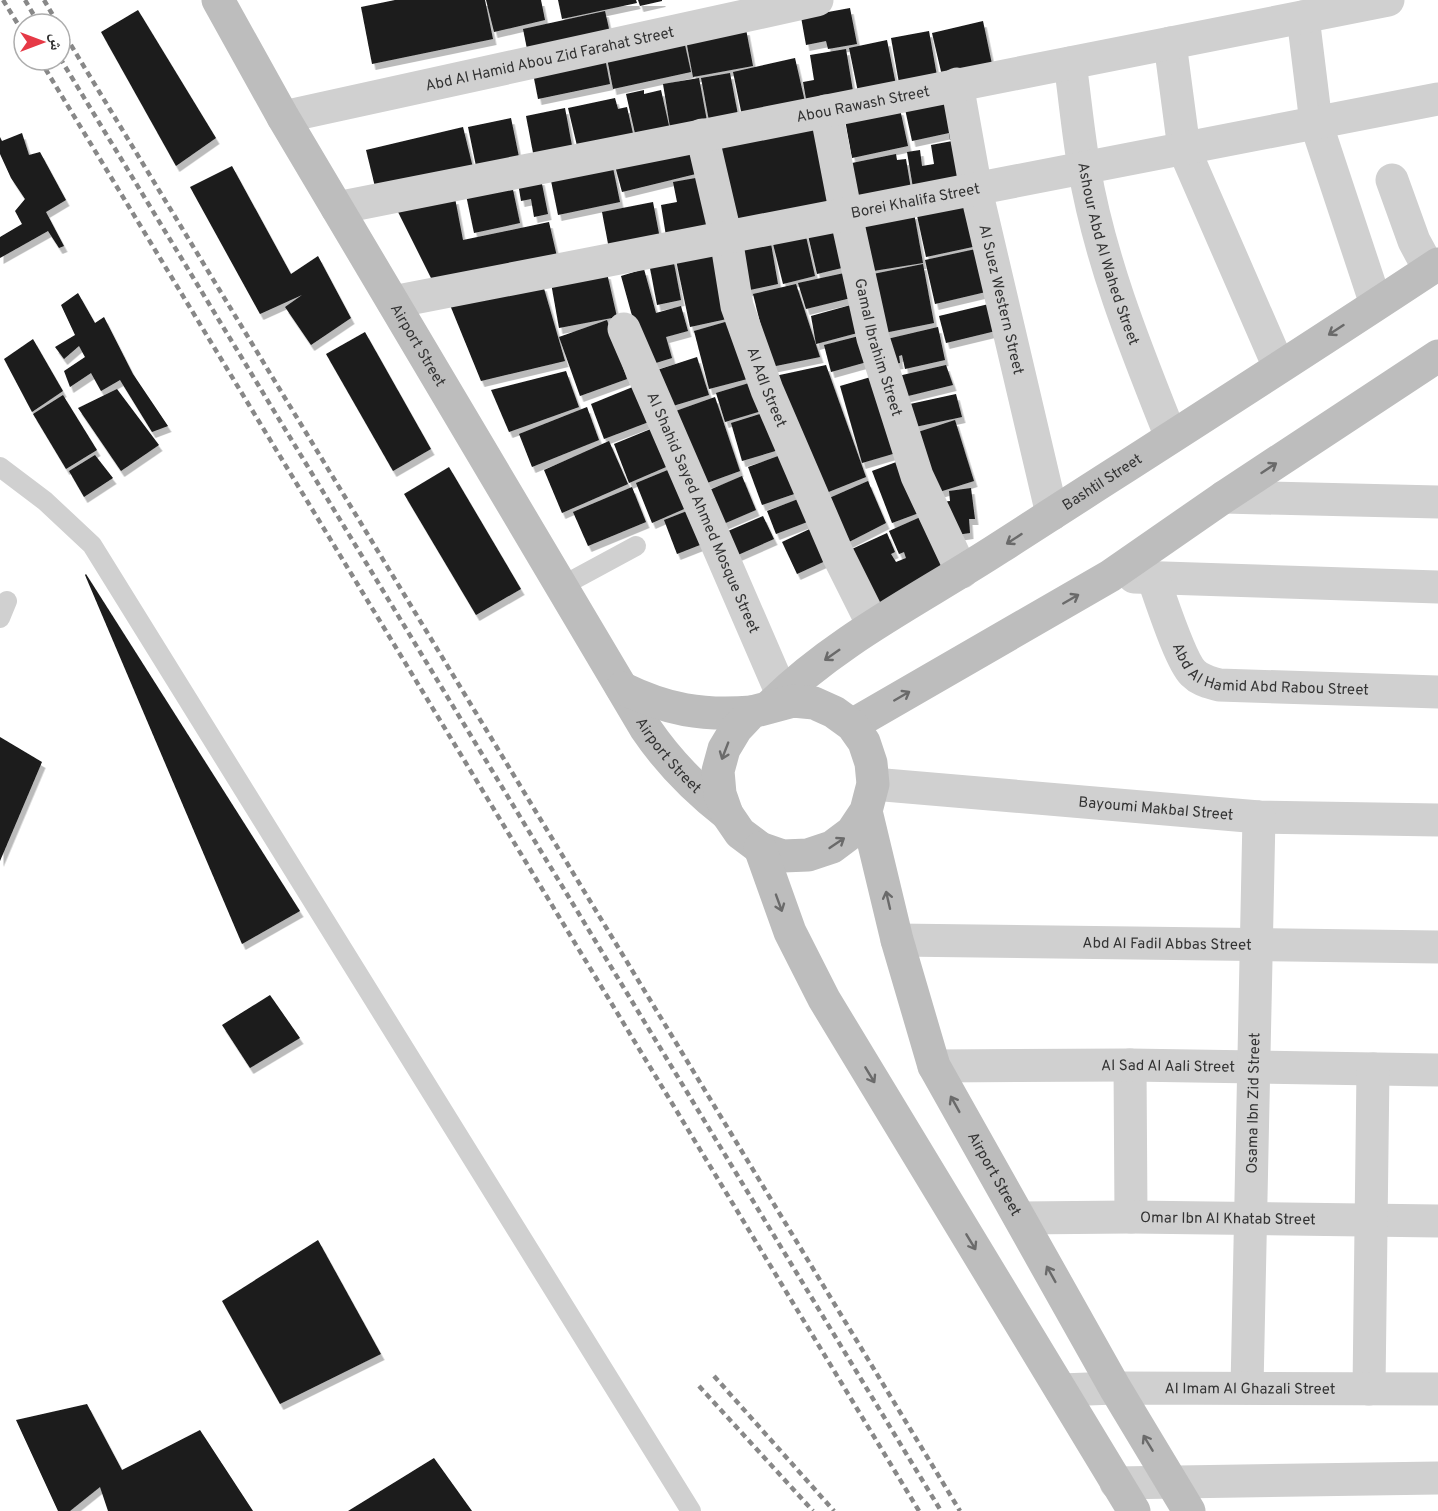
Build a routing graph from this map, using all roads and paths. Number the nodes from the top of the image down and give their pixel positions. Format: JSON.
{"nodes":[{"id":1,"x":218,"y":0,"type":"edge"},
{"id":2,"x":817,"y":0,"type":"edge"},
{"id":3,"x":1388,"y":0,"type":"edge"},
{"id":4,"x":1303,"y":16,"type":"junction"},
{"id":5,"x":1170,"y":43,"type":"junction"},
{"id":6,"x":1070,"y":63,"type":"junction"},
{"id":7,"x":957,"y":84,"type":"junction"},
{"id":8,"x":1438,"y":99,"type":"edge"},
{"id":9,"x":826,"y":111,"type":"junction"},
{"id":10,"x":283,"y":117,"type":"junction"},
{"id":11,"x":1316,"y":123,"type":"junction"},
{"id":12,"x":702,"y":135,"type":"junction"},
{"id":13,"x":1184,"y":149,"type":"junction"},
{"id":14,"x":1084,"y":168,"type":"junction"},
{"id":15,"x":1392,"y":180,"type":"dead end"},
{"id":16,"x":976,"y":190,"type":"junction"},
{"id":17,"x":337,"y":208,"type":"junction"},
{"id":18,"x":846,"y":215,"type":"junction"},
{"id":19,"x":726,"y":238,"type":"junction"},
{"id":20,"x":1434,"y":267,"type":"edge"},
{"id":21,"x":393,"y":302,"type":"junction"},
{"id":22,"x":1376,"y":304,"type":"junction"},
{"id":23,"x":624,"y":329,"type":"dead end"},
{"id":24,"x":1279,"y":367,"type":"junction"},
{"id":25,"x":1430,"y":367,"type":"edge"},
{"id":26,"x":1171,"y":437,"type":"junction"},
{"id":27,"x":0,"y":467,"type":"edge"},
{"id":28,"x":1224,"y":497,"type":"junction"},
{"id":29,"x":1438,"y":502,"type":"edge"},
{"id":30,"x":1052,"y":514,"type":"junction"},
{"id":31,"x":636,"y":546,"type":"dead end"},
{"id":32,"x":962,"y":572,"type":"junction"},
{"id":33,"x":1110,"y":576,"type":"junction"},
{"id":34,"x":1153,"y":578,"type":"junction"},
{"id":35,"x":562,"y":586,"type":"junction"},
{"id":36,"x":1438,"y":587,"type":"edge"},
{"id":37,"x":873,"y":626,"type":"junction"},
{"id":38,"x":622,"y":688,"type":"junction"},
{"id":39,"x":1438,"y":692,"type":"edge"},
{"id":40,"x":768,"y":704,"type":"junction"},
{"id":41,"x":852,"y":725,"type":"junction"},
{"id":42,"x":869,"y":797,"type":"junction"},
{"id":43,"x":727,"y":814,"type":"junction"},
{"id":44,"x":1259,"y":817,"type":"junction"},
{"id":45,"x":1438,"y":820,"type":"edge"},
{"id":46,"x":760,"y":848,"type":"junction"},
{"id":47,"x":897,"y":940,"type":"junction"},
{"id":48,"x":1256,"y":944,"type":"junction"},
{"id":49,"x":1438,"y":947,"type":"edge"},
{"id":50,"x":1130,"y":1065,"type":"junction"},
{"id":51,"x":934,"y":1066,"type":"junction"},
{"id":52,"x":1254,"y":1068,"type":"junction"},
{"id":53,"x":1373,"y":1069,"type":"junction"},
{"id":54,"x":1438,"y":1070,"type":"edge"},
{"id":55,"x":1131,"y":1217,"type":"junction"},
{"id":56,"x":1020,"y":1218,"type":"junction"},
{"id":57,"x":1251,"y":1218,"type":"junction"},
{"id":58,"x":1371,"y":1220,"type":"junction"},
{"id":59,"x":1438,"y":1221,"type":"edge"},
{"id":60,"x":1115,"y":1388,"type":"junction"},
{"id":61,"x":1247,"y":1388,"type":"junction"},
{"id":62,"x":1369,"y":1389,"type":"junction"},
{"id":63,"x":1438,"y":1389,"type":"edge"},
{"id":64,"x":1061,"y":1390,"type":"junction"},
{"id":65,"x":1438,"y":1479,"type":"edge"},
{"id":66,"x":1172,"y":1482,"type":"junction"},
{"id":67,"x":1116,"y":1483,"type":"junction"},
{"id":68,"x":691,"y":1511,"type":"edge"},
{"id":69,"x":1134,"y":1511,"type":"edge"},
{"id":70,"x":1190,"y":1511,"type":"edge"}],
"edges":[{"from":1,"to":10,"type":"street","name":"Airport Street"},
{"from":2,"to":10,"type":"street","name":"Abd Al Hamid Abou Zid Farahat Street"},
{"from":3,"to":4,"type":"street","name":"Abou Rawash Street"},
{"from":4,"to":5,"type":"street","name":"Abou Rawash Street"},
{"from":4,"to":11,"type":"street"},
{"from":5,"to":6,"type":"street","name":"Abou Rawash Street"},
{"from":5,"to":13,"type":"street"},
{"from":6,"to":7,"type":"street","name":"Abou Rawash Street"},
{"from":6,"to":14,"type":"street","name":"Ashour Abd Al Wahed Street"},
{"from":7,"to":9,"type":"street","name":"Abou Rawash Street"},
{"from":7,"to":16,"type":"street","name":"Al Suez Western Street"},
{"from":8,"to":11,"type":"street","name":"Borei Khalifa Street"},
{"from":9,"to":12,"type":"street","name":"Abou Rawash Street"},
{"from":9,"to":18,"type":"street","name":"Gamal Ibrahim Street"},
{"from":10,"to":17,"type":"street","name":"Airport Street"},
{"from":11,"to":13,"type":"street","name":"Borei Khalifa Street"},
{"from":11,"to":22,"type":"street"},
{"from":12,"to":17,"type":"street","name":"Abou Rawash Street"},
{"from":12,"to":19,"type":"street","name":"Al Adl Street"},
{"from":13,"to":14,"type":"street","name":"Borei Khalifa Street"},
{"from":13,"to":24,"type":"street"},
{"from":14,"to":16,"type":"street","name":"Borei Khalifa Street"},
{"from":14,"to":26,"type":"street","name":"Ashour Abd Al Wahed Street"},
{"from":15,"to":20,"type":"street"},
{"from":16,"to":18,"type":"street","name":"Borei Khalifa Street"},
{"from":16,"to":30,"type":"street","name":"Al Suez Western Street"},
{"from":17,"to":21,"type":"street","name":"Airport Street"},
{"from":18,"to":19,"type":"street","name":"Borei Khalifa Street"},
{"from":18,"to":32,"type":"street","name":"Gamal Ibrahim Street"},
{"from":19,"to":21,"type":"street","name":"Borei Khalifa Street"},
{"from":19,"to":37,"type":"street","name":"Al Adl Street"},
{"from":20,"to":22,"type":"street","name":"Bashtil Street"},
{"from":21,"to":35,"type":"street","name":"Airport Street"},
{"from":22,"to":24,"type":"street","name":"Bashtil Street","one_way":true},
{"from":23,"to":40,"type":"street","name":"Al Shahid Sayed Ahmed Mosque Street"},
{"from":24,"to":26,"type":"street","name":"Bashtil Street"},
{"from":28,"to":25,"type":"street","one_way":true},
{"from":26,"to":30,"type":"street","name":"Bashtil Street"},
{"from":27,"to":68,"type":"lane"},
{"from":28,"to":29,"type":"street"},
{"from":28,"to":33,"type":"street"},
{"from":30,"to":32,"type":"street","name":"Bashtil Street","one_way":true},
{"from":31,"to":35,"type":"lane"},
{"from":32,"to":37,"type":"street","name":"Bashtil Street"},
{"from":33,"to":34,"type":"street"},
{"from":41,"to":33,"type":"street","one_way":true},
{"from":34,"to":36,"type":"street"},
{"from":34,"to":39,"type":"street","name":"Abd Al Hamid Abd Rabou Street"},
{"from":35,"to":38,"type":"street","name":"Airport Street"},
{"from":37,"to":40,"type":"street","name":"Bashtil Street","one_way":true},
{"from":38,"to":40,"type":"street","name":"Airport Street"},
{"from":38,"to":43,"type":"street","name":"Airport Street"},
{"from":40,"to":41,"type":"street"},
{"from":40,"to":43,"type":"street","one_way":true},
{"from":41,"to":42,"type":"street"},
{"from":42,"to":44,"type":"street","name":"Bayoumi Makbal Street"},
{"from":46,"to":42,"type":"street","one_way":true},
{"from":47,"to":42,"type":"street","name":"Airport Street","one_way":true},
{"from":43,"to":46,"type":"street"},
{"from":44,"to":45,"type":"street","name":"Bayoumi Makbal Street"},
{"from":44,"to":48,"type":"street","name":"Osama Ibn Zid Street"},
{"from":46,"to":64,"type":"street","one_way":true},
{"from":47,"to":48,"type":"street","name":"Abd Al Fadil Abbas Street"},
{"from":47,"to":51,"type":"street","name":"Airport Street"},
{"from":48,"to":49,"type":"street","name":"Abd Al Fadil Abbas Street"},
{"from":48,"to":52,"type":"street","name":"Osama Ibn Zid Street"},
{"from":50,"to":51,"type":"street","name":"Al Sad Al Aali Street"},
{"from":50,"to":52,"type":"street","name":"Al Sad Al Aali Street"},
{"from":50,"to":55,"type":"street"},
{"from":56,"to":51,"type":"street","name":"Airport Street","one_way":true},
{"from":52,"to":53,"type":"street","name":"Al Sad Al Aali Street"},
{"from":52,"to":57,"type":"street","name":"Osama Ibn Zid Street"},
{"from":53,"to":54,"type":"street","name":"Al Sad Al Aali Street"},
{"from":53,"to":58,"type":"street"},
{"from":55,"to":56,"type":"street","name":"Omar Ibn Al Khatab Street"},
{"from":55,"to":57,"type":"street","name":"Omar Ibn Al Khatab Street"},
{"from":60,"to":56,"type":"street","name":"Airport Street","one_way":true},
{"from":57,"to":58,"type":"street","name":"Omar Ibn Al Khatab Street"},
{"from":57,"to":61,"type":"street","name":"Osama Ibn Zid Street"},
{"from":58,"to":59,"type":"street","name":"Omar Ibn Al Khatab Street"},
{"from":58,"to":62,"type":"street"},
{"from":60,"to":61,"type":"street","name":"Al Imam Al Ghazali Street"},
{"from":60,"to":64,"type":"street","name":"Al Imam Al Ghazali Street"},
{"from":66,"to":60,"type":"street","name":"Airport Street","one_way":true},
{"from":61,"to":62,"type":"street","name":"Al Imam Al Ghazali Street"},
{"from":62,"to":63,"type":"street","name":"Al Imam Al Ghazali Street"},
{"from":64,"to":67,"type":"street"},
{"from":65,"to":66,"type":"street"},
{"from":66,"to":67,"type":"street"},
{"from":66,"to":70,"type":"street","name":"Airport Street"},
{"from":67,"to":69,"type":"street"}]}
